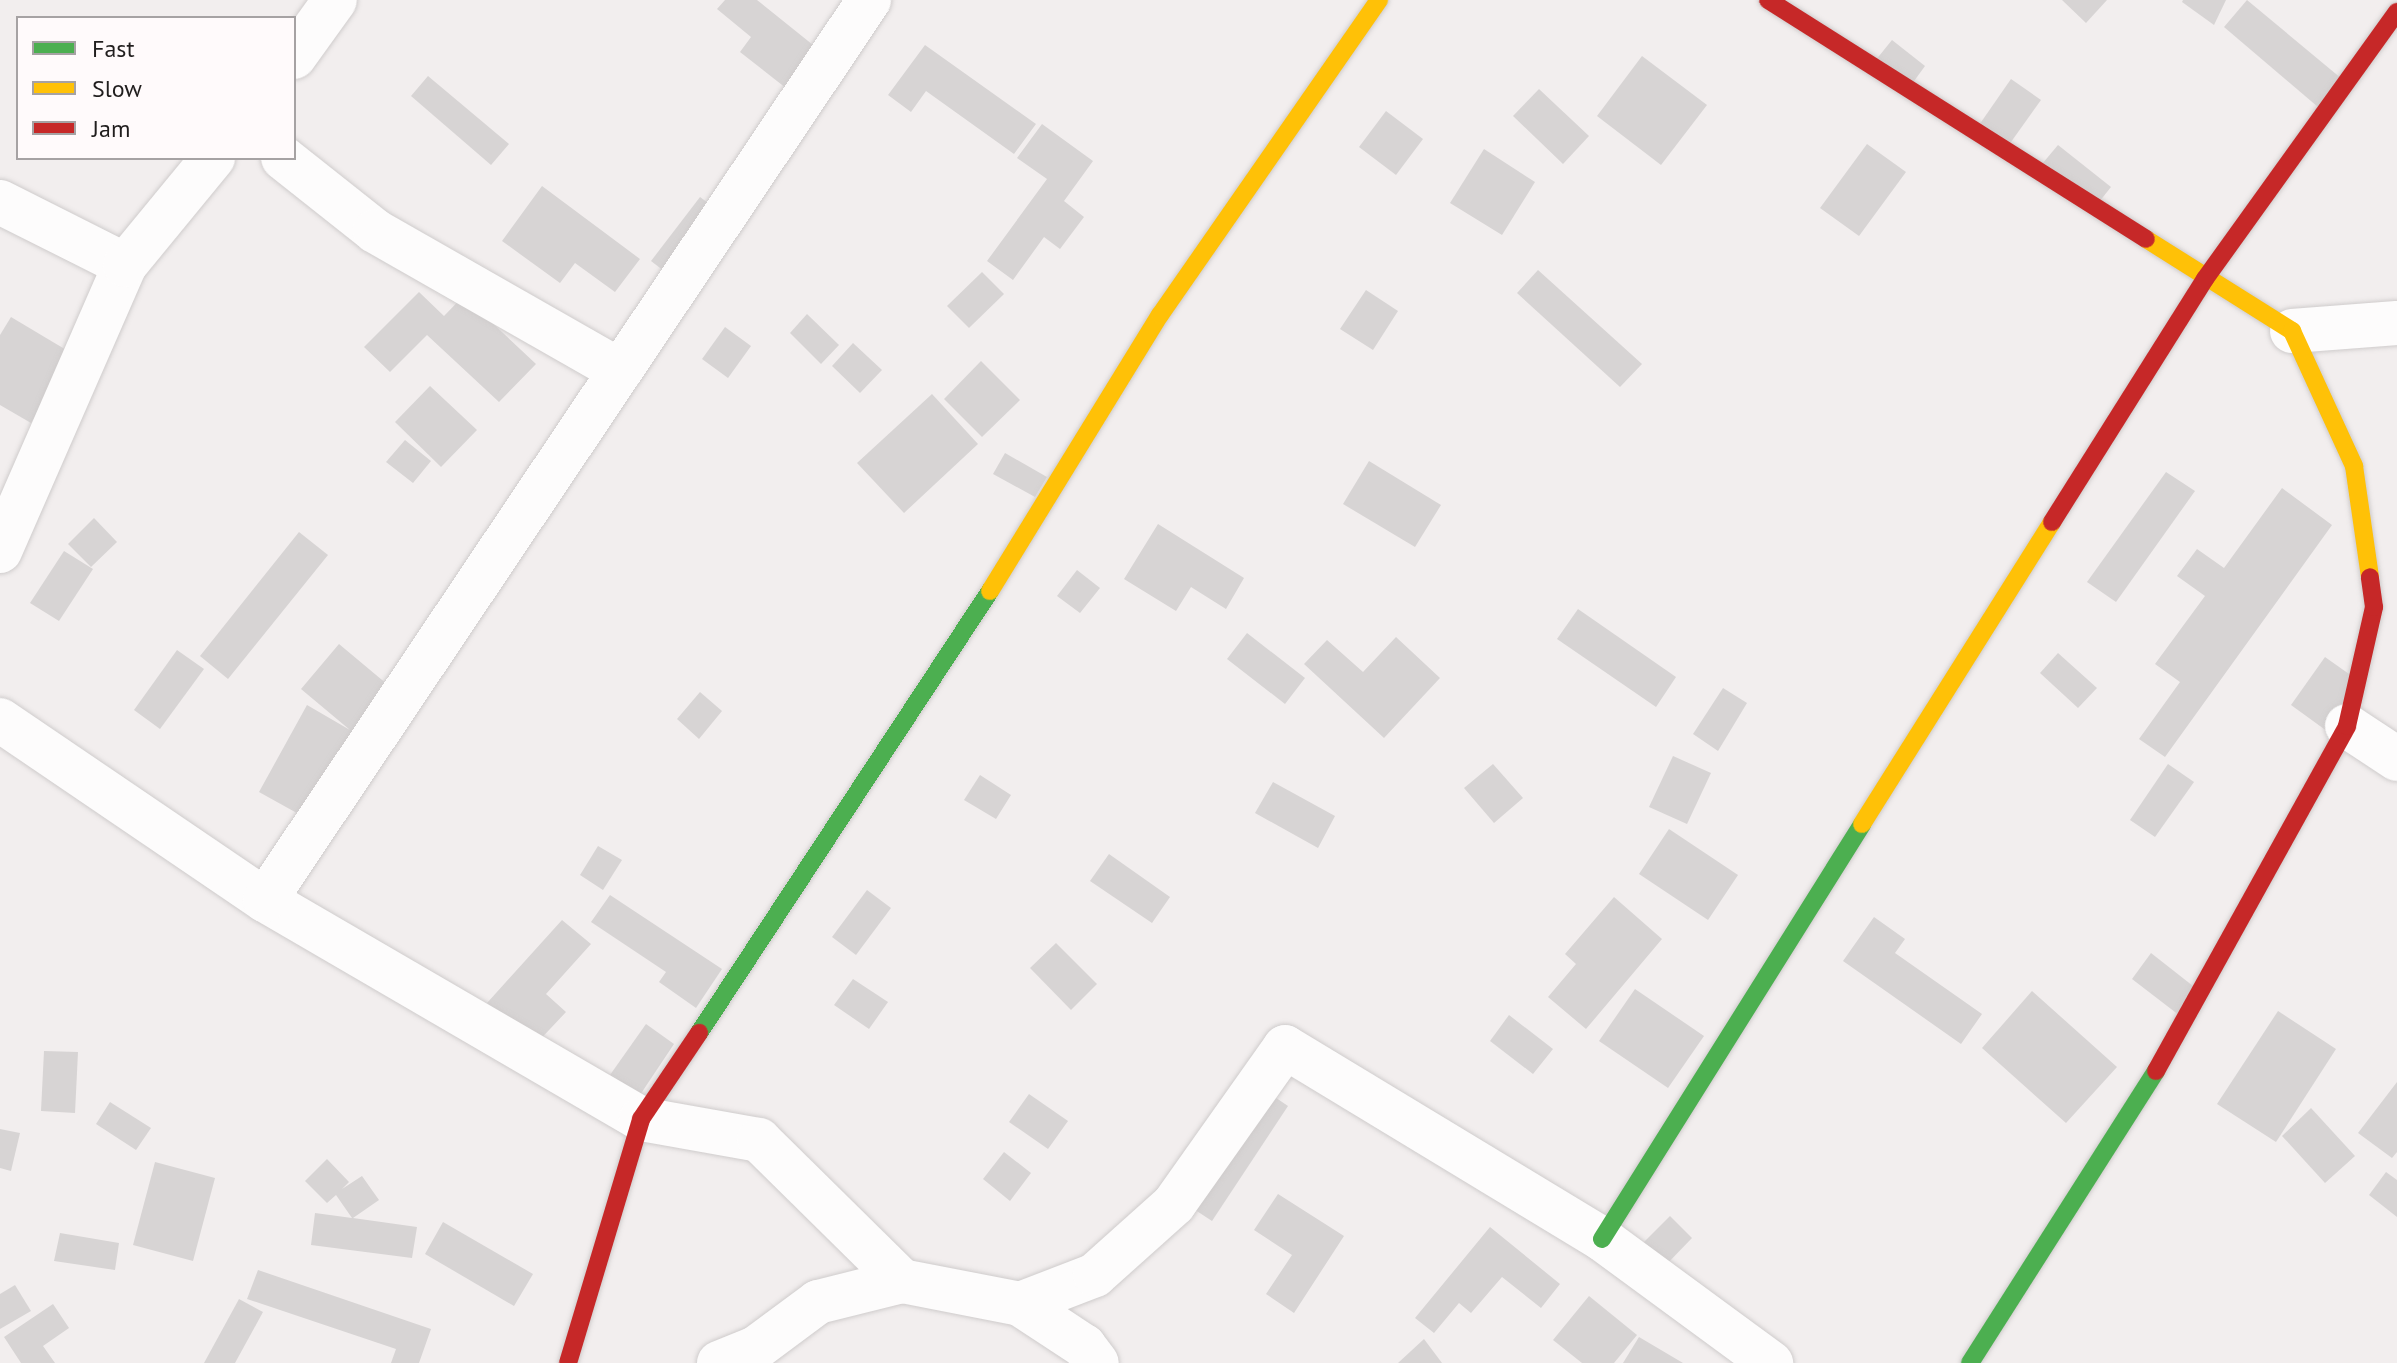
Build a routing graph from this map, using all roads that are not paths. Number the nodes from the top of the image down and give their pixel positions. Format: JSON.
{"nodes":[{"id":1,"x":335,"y":0,"type":"edge"},
{"id":2,"x":869,"y":0,"type":"edge"},
{"id":3,"x":1379,"y":0,"type":"edge"},
{"id":4,"x":1768,"y":0,"type":"edge"},
{"id":5,"x":2397,"y":12,"type":"edge"},
{"id":6,"x":296,"y":54,"type":"edge"},
{"id":7,"x":211,"y":160,"type":"edge"},
{"id":8,"x":286,"y":160,"type":"edge"},
{"id":9,"x":0,"y":202,"type":"edge"},
{"id":10,"x":41,"y":224,"type":"junction"},
{"id":11,"x":0,"y":237,"type":"edge"},
{"id":12,"x":125,"y":265,"type":"junction"},
{"id":13,"x":2205,"y":279,"type":"junction"},
{"id":14,"x":2397,"y":323,"type":"edge"},
{"id":15,"x":2292,"y":331,"type":"junction"},
{"id":16,"x":620,"y":371,"type":"junction"},
{"id":17,"x":0,"y":551,"type":"edge"},
{"id":18,"x":0,"y":720,"type":"edge"},
{"id":19,"x":2347,"y":726,"type":"junction"},
{"id":20,"x":2397,"y":759,"type":"edge"},
{"id":21,"x":265,"y":900,"type":"junction"},
{"id":22,"x":641,"y":1119,"type":"junction"},
{"id":23,"x":1602,"y":1239,"type":"junction"},
{"id":24,"x":1095,"y":1275,"type":"junction"},
{"id":25,"x":902,"y":1281,"type":"junction"},
{"id":26,"x":1020,"y":1304,"type":"junction"},
{"id":27,"x":1090,"y":1354,"type":"edge"},
{"id":28,"x":568,"y":1363,"type":"edge"},
{"id":29,"x":719,"y":1363,"type":"edge"},
{"id":30,"x":1771,"y":1363,"type":"edge"},
{"id":31,"x":1970,"y":1363,"type":"edge"}],
"edges":[{"from":1,"to":6,"type":"street"},
{"from":2,"to":16,"type":"street"},
{"from":3,"to":22,"type":"street"},
{"from":4,"to":13,"type":"street"},
{"from":5,"to":13,"type":"street"},
{"from":7,"to":12,"type":"street"},
{"from":8,"to":16,"type":"street"},
{"from":9,"to":10,"type":"street"},
{"from":10,"to":11,"type":"street"},
{"from":10,"to":12,"type":"street"},
{"from":12,"to":17,"type":"street"},
{"from":13,"to":15,"type":"street"},
{"from":13,"to":23,"type":"street"},
{"from":14,"to":15,"type":"street"},
{"from":15,"to":19,"type":"street"},
{"from":16,"to":21,"type":"street"},
{"from":18,"to":21,"type":"street"},
{"from":19,"to":20,"type":"street"},
{"from":19,"to":31,"type":"street"},
{"from":21,"to":22,"type":"street"},
{"from":22,"to":25,"type":"street"},
{"from":22,"to":28,"type":"street"},
{"from":23,"to":24,"type":"street"},
{"from":23,"to":30,"type":"street"},
{"from":24,"to":26,"type":"street"},
{"from":24,"to":27,"type":"street"},
{"from":25,"to":26,"type":"street"},
{"from":25,"to":29,"type":"street"},
{"from":26,"to":27,"type":"street"}]}
